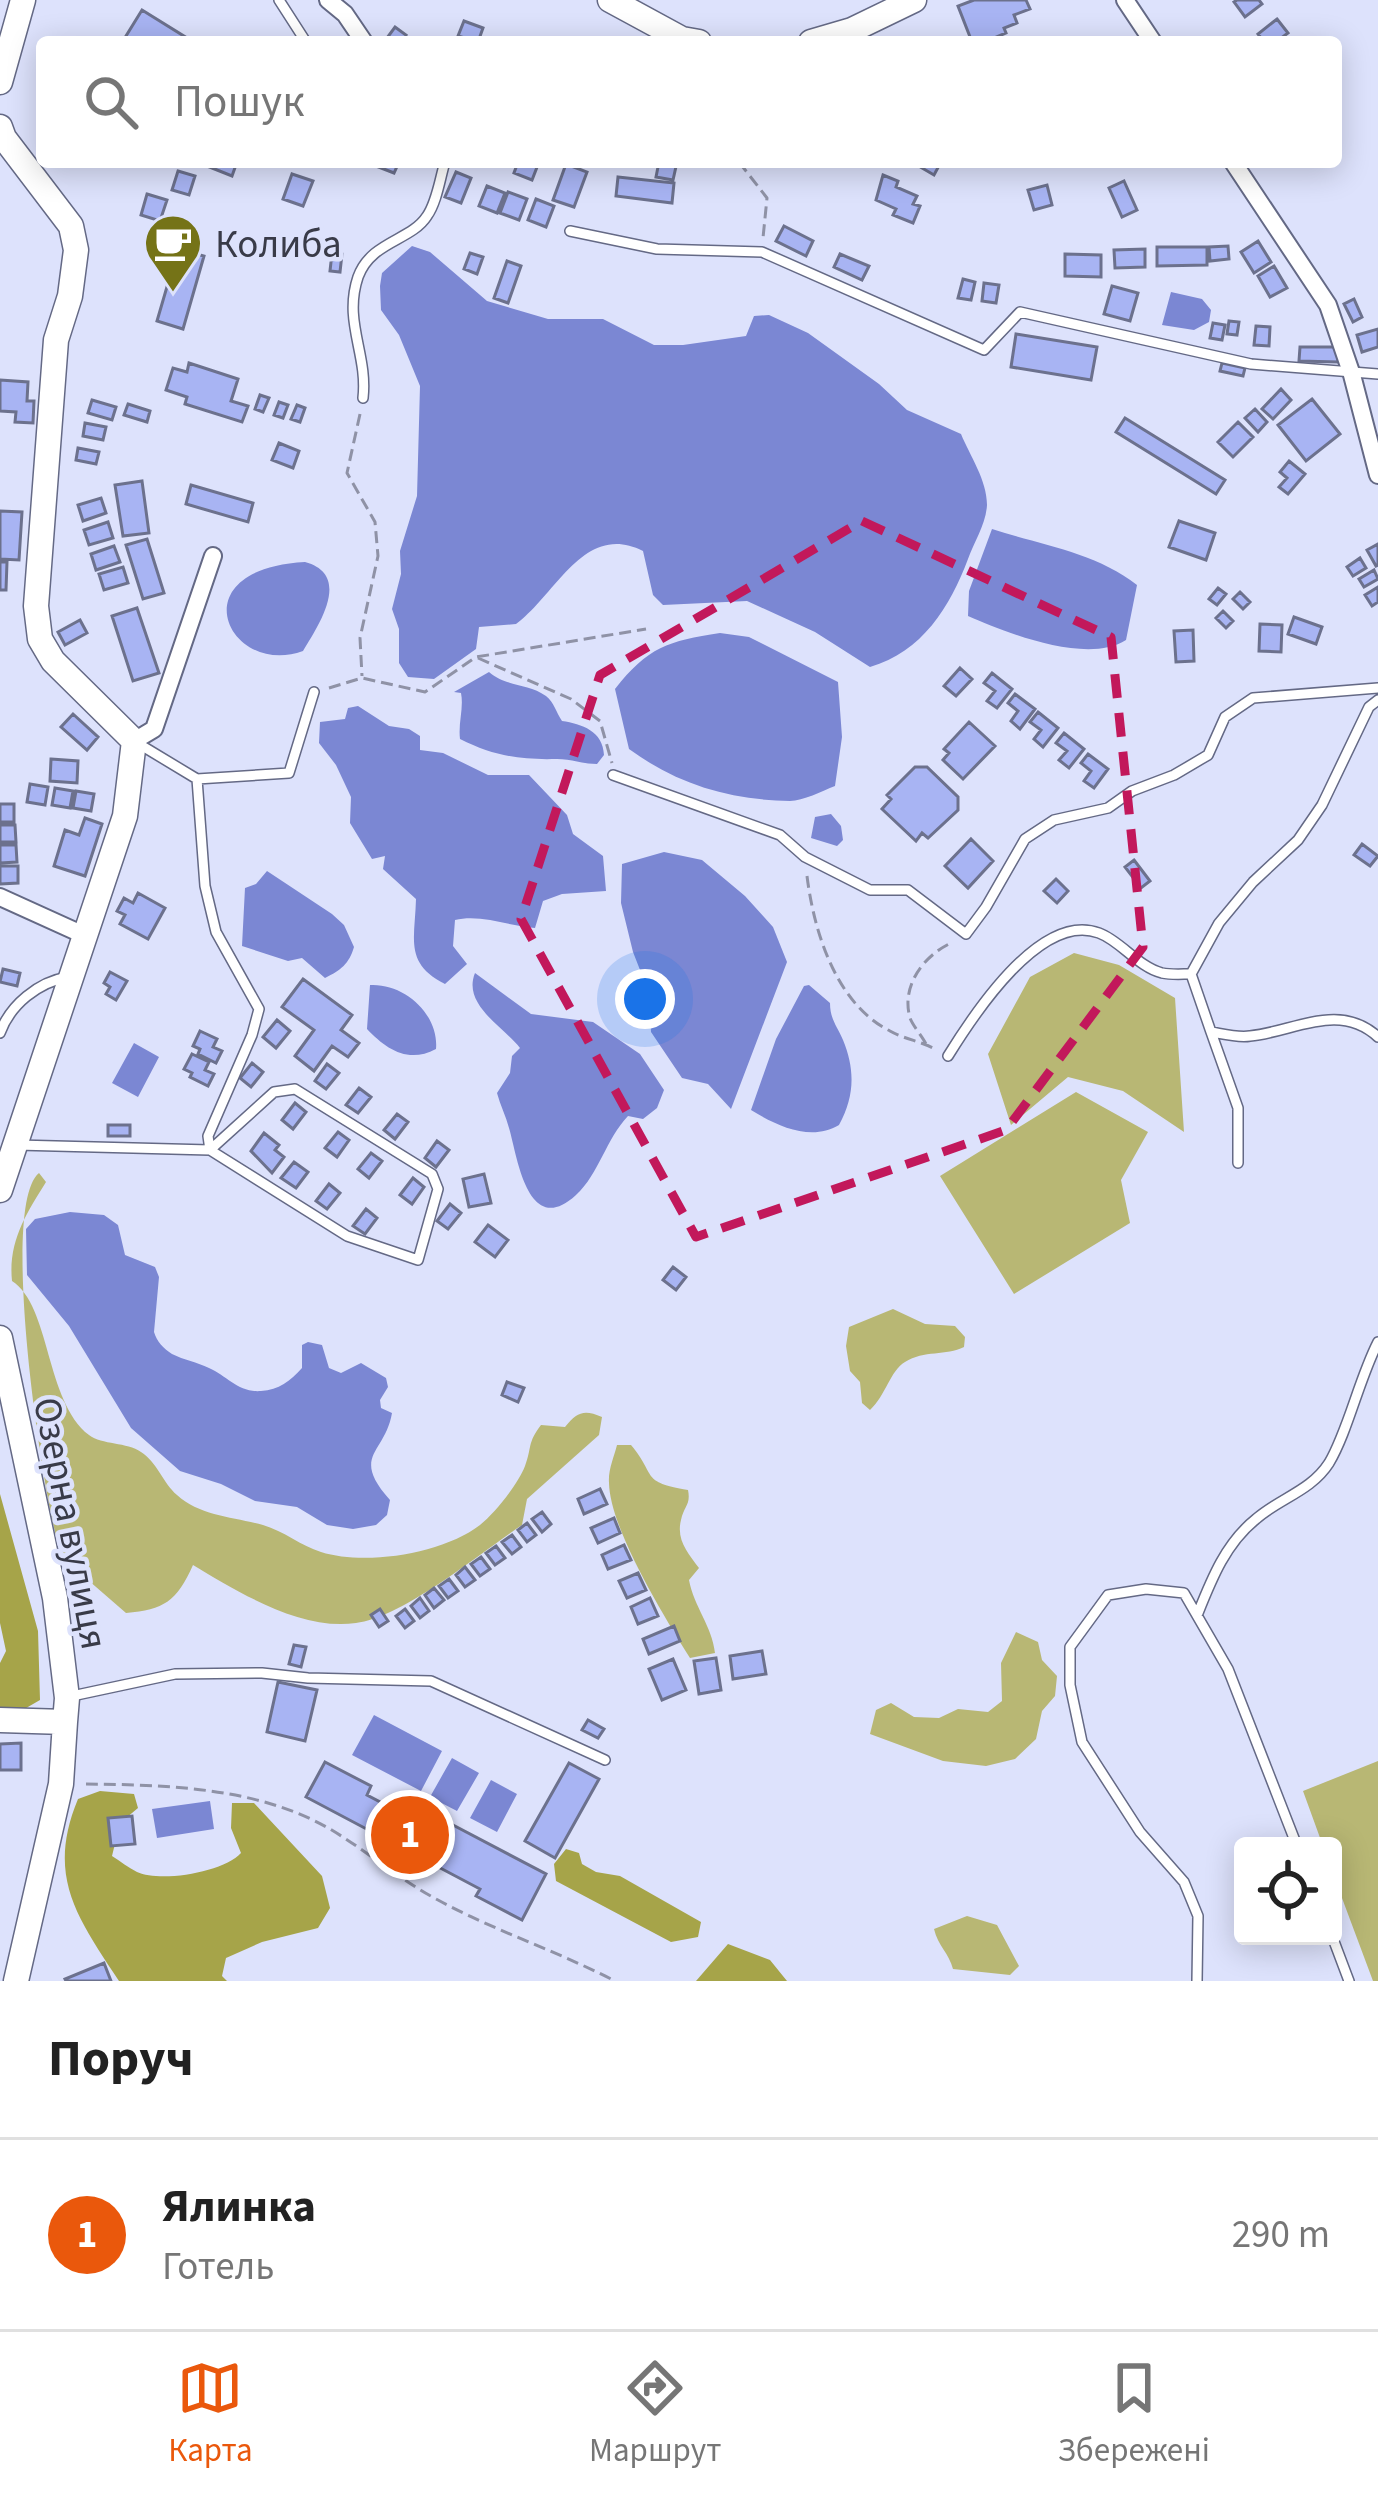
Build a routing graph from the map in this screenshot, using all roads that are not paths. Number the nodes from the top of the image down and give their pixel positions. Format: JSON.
{"nodes":[{"id":1,"x":23,"y":0,"type":"edge"},
{"id":2,"x":279,"y":0,"type":"edge"},
{"id":3,"x":328,"y":0,"type":"edge"},
{"id":4,"x":610,"y":0,"type":"edge"},
{"id":5,"x":914,"y":0,"type":"edge"},
{"id":6,"x":1125,"y":0,"type":"edge"},
{"id":7,"x":303,"y":36,"type":"edge"},
{"id":8,"x":360,"y":36,"type":"edge"},
{"id":9,"x":676,"y":36,"type":"edge"},
{"id":10,"x":832,"y":36,"type":"edge"},
{"id":11,"x":1149,"y":36,"type":"edge"},
{"id":12,"x":0,"y":82,"type":"edge"},
{"id":13,"x":0,"y":127,"type":"edge"},
{"id":14,"x":443,"y":168,"type":"edge"},
{"id":15,"x":1237,"y":168,"type":"edge"},
{"id":16,"x":570,"y":231,"type":"dead end"},
{"id":17,"x":1378,"y":374,"type":"edge"},
{"id":18,"x":1352,"y":375,"type":"junction"},
{"id":19,"x":363,"y":398,"type":"road end"},
{"id":20,"x":1378,"y":476,"type":"edge"},
{"id":21,"x":213,"y":556,"type":"dead end"},
{"id":22,"x":1378,"y":688,"type":"edge"},
{"id":23,"x":314,"y":692,"type":"road end"},
{"id":24,"x":1378,"y":700,"type":"edge"},
{"id":25,"x":134,"y":741,"type":"junction"},
{"id":26,"x":613,"y":775,"type":"road end"},
{"id":27,"x":197,"y":779,"type":"junction"},
{"id":28,"x":0,"y":897,"type":"edge"},
{"id":29,"x":86,"y":937,"type":"junction"},
{"id":30,"x":1190,"y":974,"type":"junction"},
{"id":31,"x":73,"y":976,"type":"junction"},
{"id":32,"x":1211,"y":1032,"type":"junction"},
{"id":33,"x":0,"y":1034,"type":"edge"},
{"id":34,"x":1378,"y":1037,"type":"edge"},
{"id":35,"x":948,"y":1056,"type":"road end"},
{"id":36,"x":17,"y":1145,"type":"junction"},
{"id":37,"x":210,"y":1150,"type":"junction"},
{"id":38,"x":1238,"y":1162,"type":"dead end"},
{"id":39,"x":0,"y":1190,"type":"edge"},
{"id":40,"x":0,"y":1338,"type":"edge"},
{"id":41,"x":1378,"y":1342,"type":"edge"},
{"id":42,"x":1198,"y":1612,"type":"junction"},
{"id":43,"x":66,"y":1710,"type":"junction"},
{"id":44,"x":0,"y":1720,"type":"edge"},
{"id":45,"x":605,"y":1760,"type":"dead end"},
{"id":46,"x":1293,"y":1837,"type":"edge"},
{"id":47,"x":1335,"y":1945,"type":"edge"},
{"id":48,"x":16,"y":1981,"type":"edge"},
{"id":49,"x":1197,"y":1981,"type":"edge"},
{"id":50,"x":1349,"y":1981,"type":"edge"}],
"edges":[{"from":1,"to":12,"type":"street"},
{"from":2,"to":7,"type":"lane"},
{"from":3,"to":8,"type":"street"},
{"from":4,"to":9,"type":"street"},
{"from":5,"to":10,"type":"street"},
{"from":6,"to":11,"type":"street"},
{"from":13,"to":25,"type":"street"},
{"from":14,"to":19,"type":"lane"},
{"from":15,"to":18,"type":"street"},
{"from":16,"to":18,"type":"lane"},
{"from":17,"to":18,"type":"lane"},
{"from":18,"to":20,"type":"street"},
{"from":21,"to":25,"type":"street"},
{"from":22,"to":26,"type":"lane"},
{"from":23,"to":27,"type":"lane"},
{"from":24,"to":30,"type":"lane"},
{"from":25,"to":27,"type":"lane"},
{"from":25,"to":29,"type":"street"},
{"from":27,"to":37,"type":"lane"},
{"from":28,"to":29,"type":"street"},
{"from":29,"to":31,"type":"street"},
{"from":30,"to":32,"type":"lane"},
{"from":30,"to":35,"type":"lane"},
{"from":31,"to":33,"type":"lane"},
{"from":31,"to":36,"type":"street"},
{"from":32,"to":34,"type":"lane"},
{"from":32,"to":38,"type":"lane"},
{"from":36,"to":37,"type":"lane"},
{"from":36,"to":39,"type":"street"},
{"from":37,"to":37,"type":"lane"},
{"from":40,"to":43,"type":"street","name":"Озерна вулиця"},
{"from":41,"to":42,"type":"lane"},
{"from":42,"to":46,"type":"lane"},
{"from":42,"to":49,"type":"lane"},
{"from":43,"to":44,"type":"street"},
{"from":43,"to":45,"type":"lane"},
{"from":43,"to":48,"type":"street","name":"Озерна вулиця"},
{"from":47,"to":50,"type":"lane"}]}
